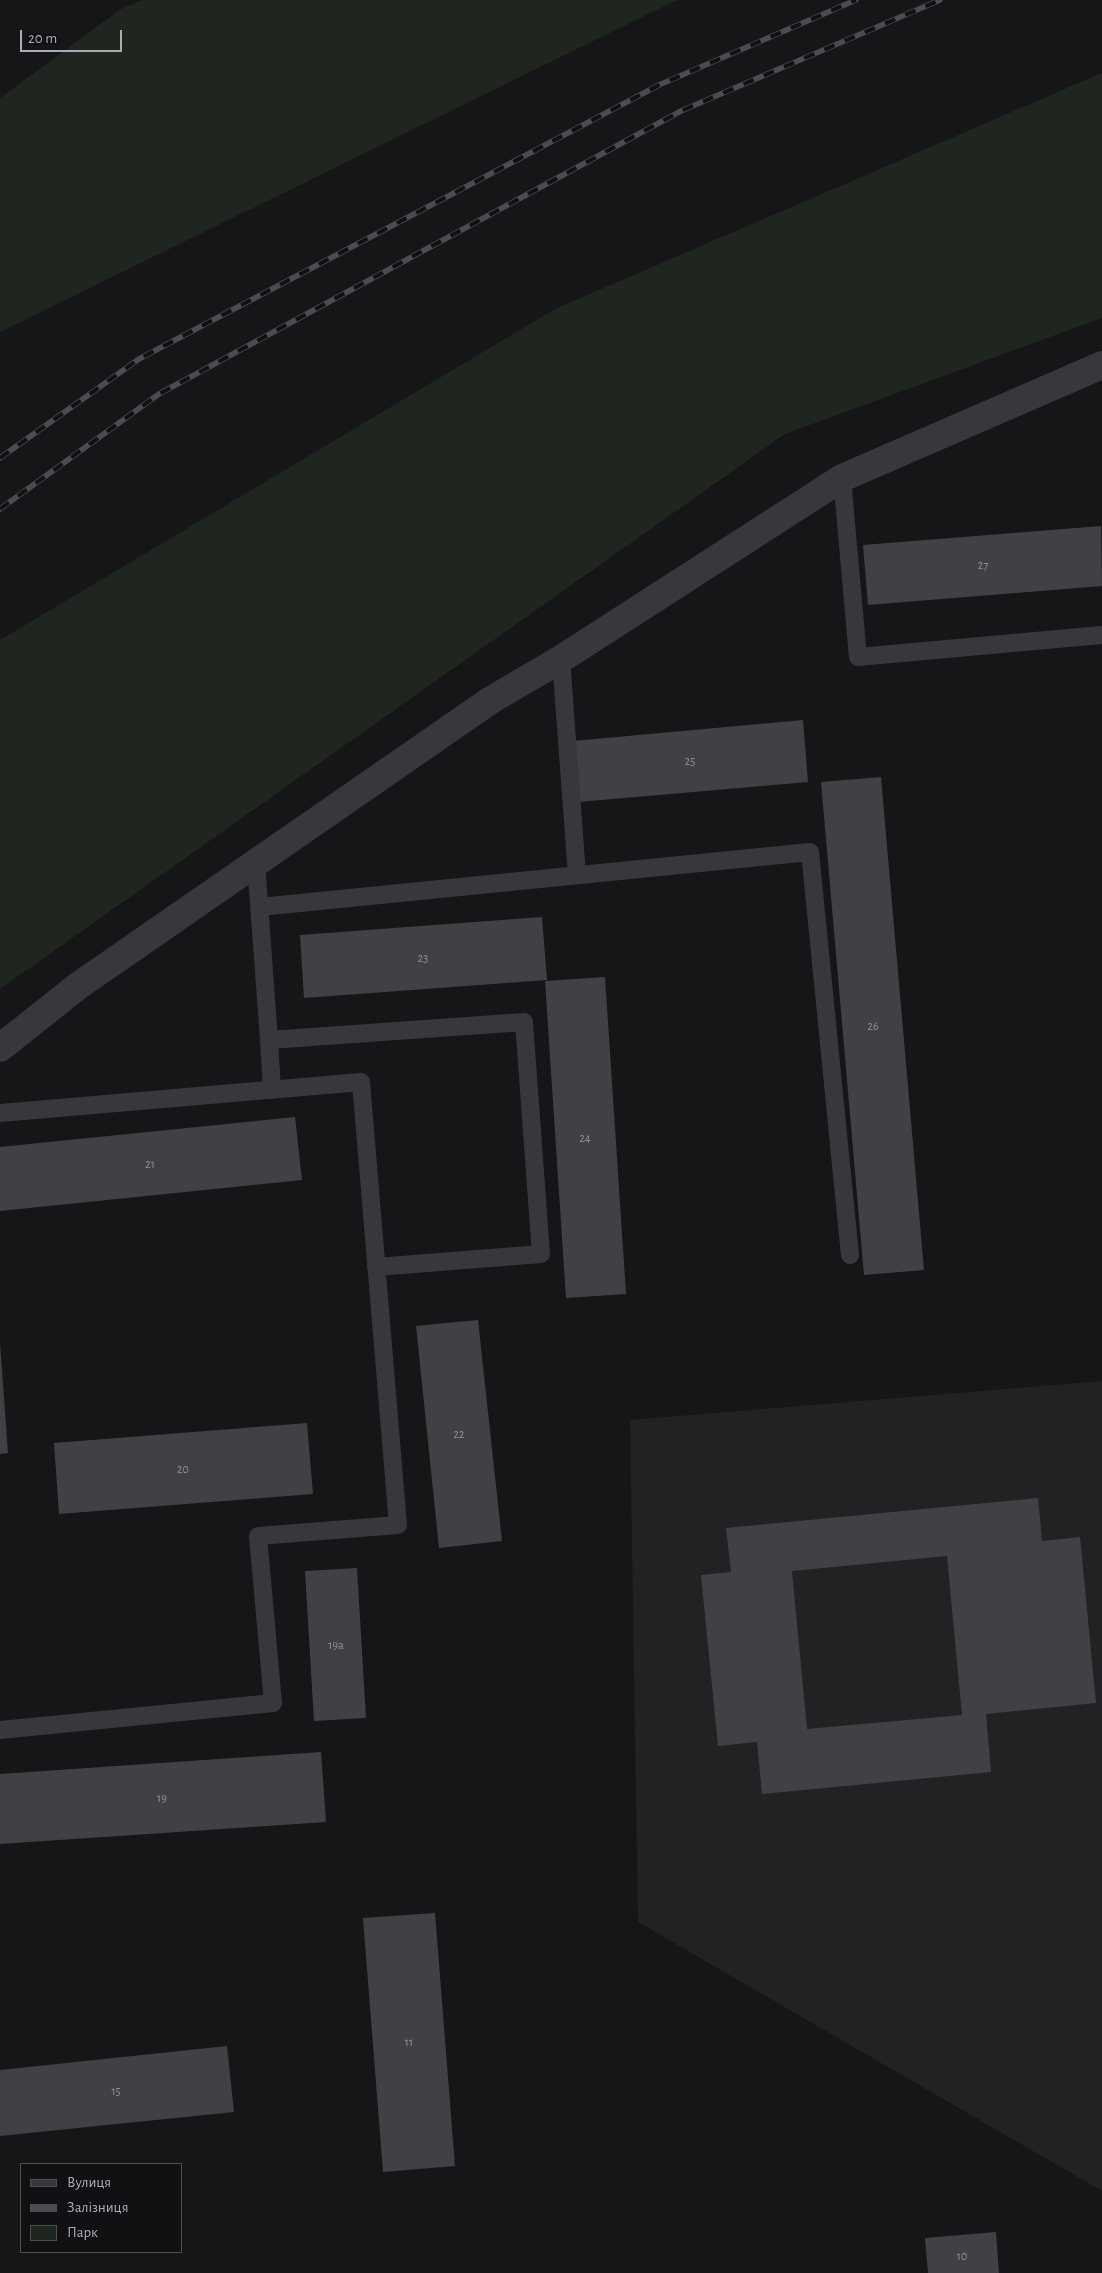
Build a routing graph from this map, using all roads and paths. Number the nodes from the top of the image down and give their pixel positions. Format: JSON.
{"nodes":[{"id":1,"x":1102,"y":365,"type":"edge"},
{"id":2,"x":842,"y":478,"type":"junction"},
{"id":3,"x":1102,"y":635,"type":"edge"},
{"id":4,"x":561,"y":659,"type":"junction"},
{"id":5,"x":256,"y":862,"type":"junction"},
{"id":6,"x":577,"y":875,"type":"junction"},
{"id":7,"x":260,"y":907,"type":"junction"},
{"id":8,"x":269,"y":1040,"type":"junction"},
{"id":9,"x":0,"y":1048,"type":"edge"},
{"id":10,"x":272,"y":1090,"type":"junction"},
{"id":11,"x":0,"y":1112,"type":"edge"},
{"id":12,"x":850,"y":1255,"type":"dead end"},
{"id":13,"x":376,"y":1267,"type":"junction"},
{"id":14,"x":0,"y":1730,"type":"edge"}],
"edges":[{"from":1,"to":2,"type":"street"},
{"from":2,"to":3,"type":"lane"},
{"from":2,"to":4,"type":"street"},
{"from":4,"to":5,"type":"street"},
{"from":4,"to":6,"type":"lane"},
{"from":5,"to":7,"type":"lane"},
{"from":5,"to":9,"type":"street"},
{"from":6,"to":7,"type":"lane"},
{"from":6,"to":12,"type":"lane"},
{"from":7,"to":8,"type":"lane"},
{"from":8,"to":10,"type":"lane"},
{"from":8,"to":13,"type":"lane"},
{"from":10,"to":11,"type":"lane"},
{"from":10,"to":13,"type":"lane"},
{"from":13,"to":14,"type":"lane"}]}
